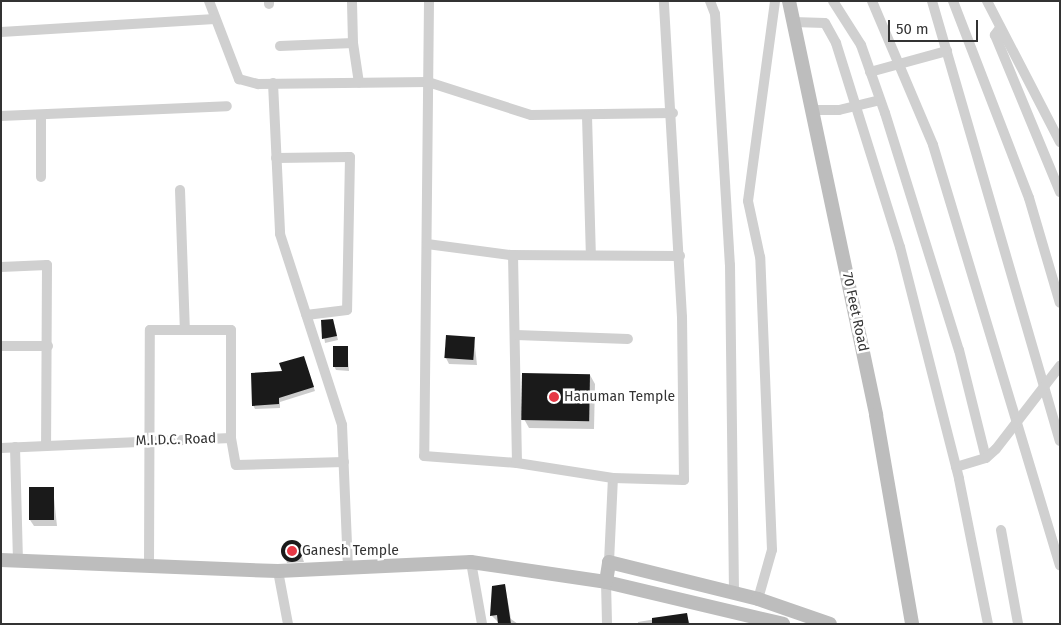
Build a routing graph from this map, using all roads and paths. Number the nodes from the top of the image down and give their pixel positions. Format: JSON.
{"nodes":[{"id":1,"x":209,"y":1,"type":"edge"},
{"id":2,"x":352,"y":1,"type":"edge"},
{"id":3,"x":429,"y":1,"type":"edge"},
{"id":4,"x":664,"y":1,"type":"edge"},
{"id":5,"x":710,"y":1,"type":"edge"},
{"id":6,"x":776,"y":1,"type":"edge"},
{"id":7,"x":789,"y":1,"type":"edge"},
{"id":8,"x":834,"y":1,"type":"edge"},
{"id":9,"x":872,"y":1,"type":"edge"},
{"id":10,"x":932,"y":1,"type":"edge"},
{"id":11,"x":953,"y":1,"type":"edge"},
{"id":12,"x":986,"y":1,"type":"edge"},
{"id":13,"x":215,"y":19,"type":"junction"},
{"id":14,"x":793,"y":22,"type":"junction"},
{"id":15,"x":1000,"y":28,"type":"junction"},
{"id":16,"x":1,"y":32,"type":"edge"},
{"id":17,"x":353,"y":43,"type":"junction"},
{"id":18,"x":280,"y":46,"type":"dead end"},
{"id":19,"x":947,"y":51,"type":"junction"},
{"id":20,"x":896,"y":62,"type":"junction"},
{"id":21,"x":870,"y":72,"type":"junction"},
{"id":22,"x":428,"y":82,"type":"junction"},
{"id":23,"x":273,"y":83,"type":"junction"},
{"id":24,"x":359,"y":83,"type":"junction"},
{"id":25,"x":880,"y":100,"type":"junction"},
{"id":26,"x":227,"y":106,"type":"dead end"},
{"id":27,"x":854,"y":106,"type":"junction"},
{"id":28,"x":812,"y":110,"type":"junction"},
{"id":29,"x":673,"y":113,"type":"junction"},
{"id":30,"x":42,"y":115,"type":"junction"},
{"id":31,"x":1,"y":116,"type":"edge"},
{"id":32,"x":588,"y":116,"type":"junction"},
{"id":33,"x":1060,"y":142,"type":"edge"},
{"id":34,"x":276,"y":158,"type":"junction"},
{"id":35,"x":41,"y":178,"type":"dead end"},
{"id":36,"x":180,"y":190,"type":"dead end"},
{"id":37,"x":1060,"y":192,"type":"edge"},
{"id":38,"x":427,"y":244,"type":"junction"},
{"id":39,"x":513,"y":255,"type":"junction"},
{"id":40,"x":591,"y":255,"type":"junction"},
{"id":41,"x":680,"y":256,"type":"junction"},
{"id":42,"x":1,"y":267,"type":"edge"},
{"id":43,"x":1060,"y":303,"type":"edge"},
{"id":44,"x":306,"y":315,"type":"junction"},
{"id":45,"x":185,"y":330,"type":"junction"},
{"id":46,"x":516,"y":335,"type":"junction"},
{"id":47,"x":628,"y":339,"type":"dead end"},
{"id":48,"x":1,"y":346,"type":"edge"},
{"id":49,"x":48,"y":346,"type":"junction"},
{"id":50,"x":1060,"y":366,"type":"edge"},
{"id":51,"x":1043,"y":390,"type":"junction"},
{"id":52,"x":1017,"y":422,"type":"junction"},
{"id":53,"x":231,"y":438,"type":"junction"},
{"id":54,"x":149,"y":441,"type":"junction"},
{"id":55,"x":1060,"y":441,"type":"edge"},
{"id":56,"x":46,"y":444,"type":"junction"},
{"id":57,"x":15,"y":447,"type":"junction"},
{"id":58,"x":1,"y":448,"type":"edge"},
{"id":59,"x":986,"y":458,"type":"junction"},
{"id":60,"x":344,"y":462,"type":"junction"},
{"id":61,"x":517,"y":463,"type":"junction"},
{"id":62,"x":956,"y":468,"type":"junction"},
{"id":63,"x":613,"y":478,"type":"junction"},
{"id":64,"x":1001,"y":530,"type":"dead end"},
{"id":65,"x":1,"y":560,"type":"edge"},
{"id":66,"x":18,"y":561,"type":"junction"},
{"id":67,"x":471,"y":562,"type":"junction"},
{"id":68,"x":609,"y":562,"type":"junction"},
{"id":69,"x":1060,"y":565,"type":"edge"},
{"id":70,"x":148,"y":566,"type":"junction"},
{"id":71,"x":348,"y":568,"type":"junction"},
{"id":72,"x":278,"y":571,"type":"junction"},
{"id":73,"x":606,"y":582,"type":"junction"},
{"id":74,"x":734,"y":593,"type":"junction"},
{"id":75,"x":758,"y":599,"type":"junction"},
{"id":76,"x":735,"y":617,"type":"edge"},
{"id":77,"x":288,"y":624,"type":"edge"},
{"id":78,"x":482,"y":624,"type":"edge"},
{"id":79,"x":607,"y":624,"type":"edge"},
{"id":80,"x":783,"y":624,"type":"edge"},
{"id":81,"x":830,"y":624,"type":"edge"},
{"id":82,"x":912,"y":624,"type":"edge"},
{"id":83,"x":988,"y":624,"type":"edge"},
{"id":84,"x":1018,"y":624,"type":"edge"}],
"edges":[{"from":1,"to":13,"type":"street"},
{"from":2,"to":17,"type":"street"},
{"from":3,"to":22,"type":"street"},
{"from":4,"to":29,"type":"street"},
{"from":5,"to":74,"type":"street"},
{"from":6,"to":75,"type":"street"},
{"from":7,"to":14,"type":"main road","name":"70 Feet Road"},
{"from":8,"to":21,"type":"street"},
{"from":9,"to":20,"type":"street"},
{"from":10,"to":19,"type":"street"},
{"from":11,"to":43,"type":"street"},
{"from":12,"to":15,"type":"street"},
{"from":13,"to":16,"type":"street"},
{"from":13,"to":23,"type":"street"},
{"from":14,"to":27,"type":"street"},
{"from":14,"to":28,"type":"main road","name":"70 Feet Road"},
{"from":15,"to":33,"type":"street"},
{"from":15,"to":37,"type":"street"},
{"from":17,"to":18,"type":"street"},
{"from":17,"to":24,"type":"street"},
{"from":19,"to":20,"type":"street"},
{"from":19,"to":51,"type":"street"},
{"from":20,"to":21,"type":"street"},
{"from":20,"to":52,"type":"street"},
{"from":21,"to":25,"type":"street"},
{"from":22,"to":24,"type":"street"},
{"from":22,"to":32,"type":"street"},
{"from":22,"to":38,"type":"street"},
{"from":23,"to":24,"type":"street"},
{"from":23,"to":34,"type":"street"},
{"from":25,"to":27,"type":"street"},
{"from":25,"to":59,"type":"street"},
{"from":26,"to":30,"type":"street"},
{"from":27,"to":28,"type":"street"},
{"from":27,"to":62,"type":"street"},
{"from":28,"to":82,"type":"main road","name":"70 Feet Road"},
{"from":29,"to":32,"type":"street"},
{"from":29,"to":41,"type":"street"},
{"from":30,"to":31,"type":"street"},
{"from":30,"to":35,"type":"street"},
{"from":32,"to":40,"type":"street"},
{"from":34,"to":44,"type":"street"},
{"from":34,"to":44,"type":"street"},
{"from":36,"to":45,"type":"street"},
{"from":38,"to":39,"type":"street"},
{"from":38,"to":61,"type":"street"},
{"from":39,"to":40,"type":"street"},
{"from":39,"to":46,"type":"street"},
{"from":40,"to":41,"type":"street"},
{"from":41,"to":63,"type":"street"},
{"from":42,"to":49,"type":"street"},
{"from":44,"to":60,"type":"street"},
{"from":45,"to":53,"type":"street"},
{"from":45,"to":54,"type":"street"},
{"from":46,"to":47,"type":"street"},
{"from":46,"to":61,"type":"street"},
{"from":48,"to":49,"type":"street"},
{"from":49,"to":56,"type":"street"},
{"from":50,"to":51,"type":"street"},
{"from":51,"to":52,"type":"street"},
{"from":51,"to":55,"type":"street"},
{"from":52,"to":59,"type":"street"},
{"from":52,"to":69,"type":"street"},
{"from":53,"to":54,"type":"street","name":"M.I.D.C. Road"},
{"from":53,"to":60,"type":"street","name":"M.I.D.C. Road"},
{"from":54,"to":56,"type":"street","name":"M.I.D.C. Road"},
{"from":54,"to":70,"type":"street"},
{"from":56,"to":57,"type":"street","name":"M.I.D.C. Road"},
{"from":57,"to":58,"type":"street","name":"M.I.D.C. Road"},
{"from":57,"to":66,"type":"street"},
{"from":59,"to":62,"type":"street"},
{"from":60,"to":71,"type":"street"},
{"from":61,"to":63,"type":"street"},
{"from":62,"to":83,"type":"street"},
{"from":63,"to":68,"type":"street"},
{"from":64,"to":84,"type":"street"},
{"from":65,"to":66,"type":"main road"},
{"from":66,"to":70,"type":"main road"},
{"from":67,"to":71,"type":"main road"},
{"from":67,"to":73,"type":"main road"},
{"from":67,"to":78,"type":"street"},
{"from":68,"to":73,"type":"main road"},
{"from":68,"to":74,"type":"main road"},
{"from":70,"to":72,"type":"main road"},
{"from":71,"to":72,"type":"main road"},
{"from":72,"to":77,"type":"street"},
{"from":73,"to":76,"type":"main road"},
{"from":73,"to":79,"type":"street"},
{"from":74,"to":75,"type":"main road"},
{"from":75,"to":81,"type":"main road"},
{"from":76,"to":80,"type":"main road"}]}
